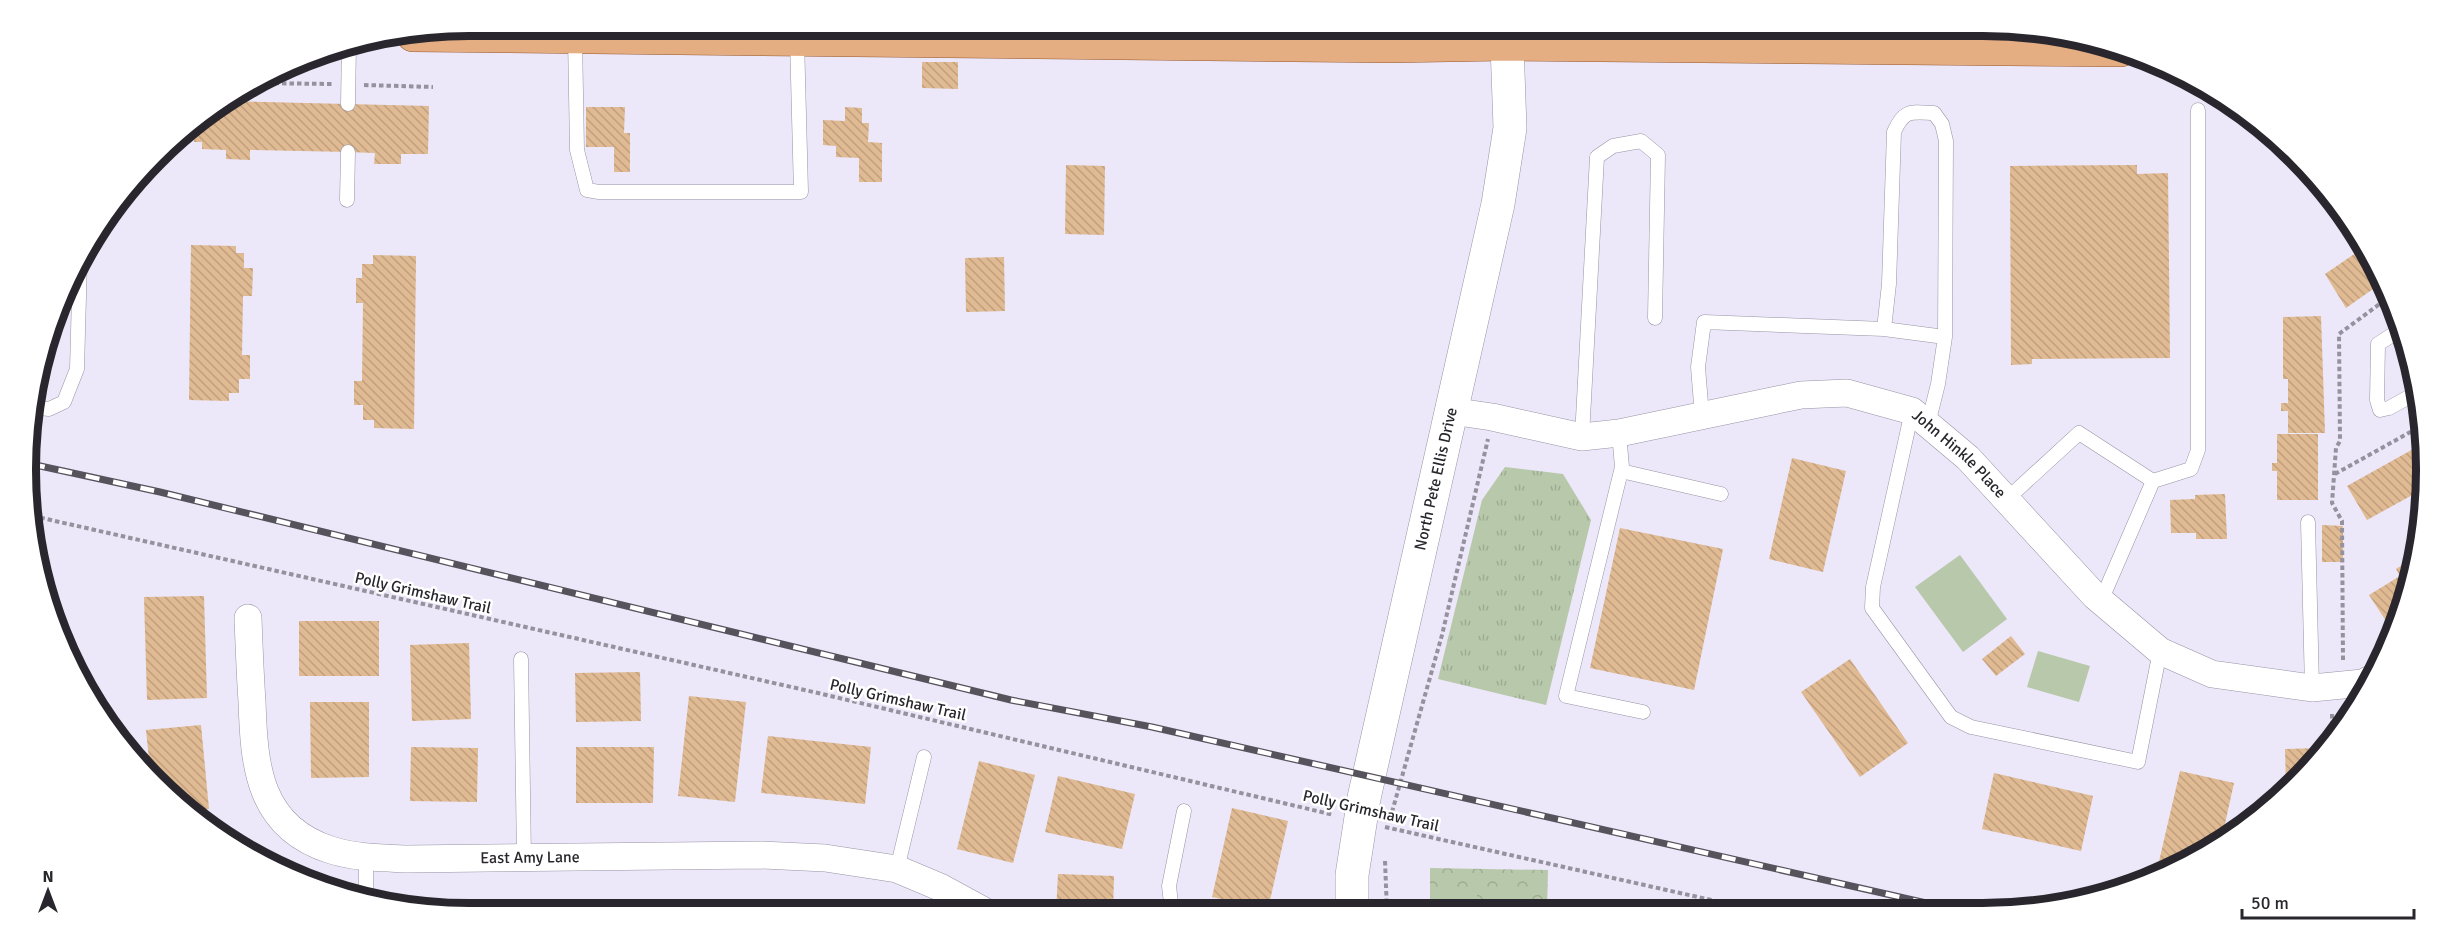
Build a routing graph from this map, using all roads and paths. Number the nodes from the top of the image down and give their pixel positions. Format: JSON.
{"nodes":[{"id":1,"x":494,"y":36,"type":"edge"},
{"id":2,"x":693,"y":36,"type":"edge"},
{"id":3,"x":811,"y":36,"type":"edge"},
{"id":4,"x":1003,"y":36,"type":"edge"},
{"id":5,"x":1496,"y":36,"type":"edge"},
{"id":6,"x":1507,"y":36,"type":"edge"},
{"id":7,"x":1541,"y":36,"type":"edge"},
{"id":8,"x":575,"y":37,"type":"junction"},
{"id":9,"x":2078,"y":47,"type":"edge"},
{"id":10,"x":349,"y":53,"type":"edge"},
{"id":11,"x":348,"y":104,"type":"dead end"},
{"id":12,"x":2199,"y":110,"type":"dead end"},
{"id":13,"x":348,"y":152,"type":"dead end"},
{"id":14,"x":347,"y":200,"type":"dead end"},
{"id":15,"x":79,"y":281,"type":"edge"},
{"id":16,"x":2382,"y":302,"type":"edge"},
{"id":17,"x":1656,"y":318,"type":"dead end"},
{"id":18,"x":1884,"y":329,"type":"junction"},
{"id":19,"x":2394,"y":334,"type":"edge"},
{"id":20,"x":1945,"y":337,"type":"junction"},
{"id":21,"x":2410,"y":397,"type":"edge"},
{"id":22,"x":41,"y":408,"type":"edge"},
{"id":23,"x":1451,"y":411,"type":"junction"},
{"id":24,"x":1702,"y":416,"type":"junction"},
{"id":25,"x":1920,"y":418,"type":"junction"},
{"id":26,"x":2414,"y":430,"type":"edge"},
{"id":27,"x":1619,"y":433,"type":"junction"},
{"id":28,"x":1582,"y":437,"type":"junction"},
{"id":29,"x":1488,"y":440,"type":"dead end"},
{"id":30,"x":1622,"y":471,"type":"junction"},
{"id":31,"x":2334,"y":474,"type":"junction"},
{"id":32,"x":2153,"y":481,"type":"junction"},
{"id":33,"x":1721,"y":494,"type":"dead end"},
{"id":34,"x":2006,"y":500,"type":"junction"},
{"id":35,"x":39,"y":517,"type":"edge"},
{"id":36,"x":2308,"y":522,"type":"dead end"},
{"id":37,"x":2101,"y":601,"type":"junction"},
{"id":38,"x":248,"y":618,"type":"dead end"},
{"id":39,"x":2160,"y":651,"type":"junction"},
{"id":40,"x":521,"y":659,"type":"dead end"},
{"id":41,"x":2343,"y":660,"type":"dead end"},
{"id":42,"x":2359,"y":683,"type":"edge"},
{"id":43,"x":2312,"y":688,"type":"junction"},
{"id":44,"x":1643,"y":712,"type":"dead end"},
{"id":45,"x":2332,"y":714,"type":"dead end"},
{"id":46,"x":2332,"y":725,"type":"edge"},
{"id":47,"x":924,"y":757,"type":"dead end"},
{"id":48,"x":1184,"y":811,"type":"dead end"},
{"id":49,"x":1378,"y":829,"type":"junction"},
{"id":50,"x":1385,"y":856,"type":"dead end"},
{"id":51,"x":366,"y":857,"type":"junction"},
{"id":52,"x":524,"y":858,"type":"junction"},
{"id":53,"x":897,"y":869,"type":"junction"},
{"id":54,"x":366,"y":890,"type":"edge"},
{"id":55,"x":970,"y":903,"type":"edge"},
{"id":56,"x":1171,"y":903,"type":"edge"},
{"id":57,"x":1352,"y":903,"type":"edge"},
{"id":58,"x":1387,"y":903,"type":"edge"},
{"id":59,"x":1723,"y":903,"type":"edge"}],
"edges":[{"from":1,"to":8,"type":"main road"},
{"from":2,"to":8,"type":"main road"},
{"from":3,"to":8,"type":"lane"},
{"from":4,"to":5,"type":"main road"},
{"from":6,"to":23,"type":"street","name":"North Pete Ellis Drive"},
{"from":7,"to":9,"type":"main road"},
{"from":10,"to":11,"type":"lane"},
{"from":12,"to":32,"type":"lane"},
{"from":13,"to":14,"type":"lane"},
{"from":15,"to":22,"type":"lane"},
{"from":16,"to":31,"type":"path"},
{"from":17,"to":28,"type":"lane"},
{"from":18,"to":20,"type":"lane"},
{"from":18,"to":20,"type":"lane"},
{"from":18,"to":24,"type":"lane"},
{"from":19,"to":21,"type":"lane"},
{"from":20,"to":25,"type":"lane"},
{"from":23,"to":28,"type":"street","name":"John Hinkle Place"},
{"from":23,"to":49,"type":"street","name":"North Pete Ellis Drive"},
{"from":24,"to":25,"type":"street","name":"John Hinkle Place"},
{"from":24,"to":27,"type":"street","name":"John Hinkle Place"},
{"from":25,"to":34,"type":"street","name":"John Hinkle Place"},
{"from":25,"to":39,"type":"lane"},
{"from":26,"to":31,"type":"path"},
{"from":27,"to":28,"type":"street","name":"John Hinkle Place"},
{"from":27,"to":30,"type":"lane"},
{"from":29,"to":49,"type":"path"},
{"from":30,"to":33,"type":"lane"},
{"from":30,"to":44,"type":"lane"},
{"from":31,"to":41,"type":"path"},
{"from":32,"to":34,"type":"lane"},
{"from":32,"to":37,"type":"lane"},
{"from":34,"to":37,"type":"street","name":"John Hinkle Place"},
{"from":35,"to":49,"type":"path","name":"Polly Grimshaw Trail"},
{"from":36,"to":43,"type":"lane"},
{"from":37,"to":39,"type":"street","name":"John Hinkle Place"},
{"from":38,"to":51,"type":"street","name":"East Amy Lane"},
{"from":39,"to":43,"type":"street","name":"John Hinkle Place"},
{"from":40,"to":52,"type":"lane"},
{"from":42,"to":43,"type":"street","name":"John Hinkle Place"},
{"from":45,"to":46,"type":"path"},
{"from":47,"to":53,"type":"lane"},
{"from":48,"to":56,"type":"lane"},
{"from":49,"to":57,"type":"street","name":"North Pete Ellis Drive"},
{"from":49,"to":59,"type":"path","name":"Polly Grimshaw Trail"},
{"from":50,"to":58,"type":"path"},
{"from":51,"to":52,"type":"street","name":"East Amy Lane"},
{"from":51,"to":54,"type":"lane"},
{"from":52,"to":53,"type":"street","name":"East Amy Lane"},
{"from":53,"to":55,"type":"street","name":"East Amy Lane"}]}
